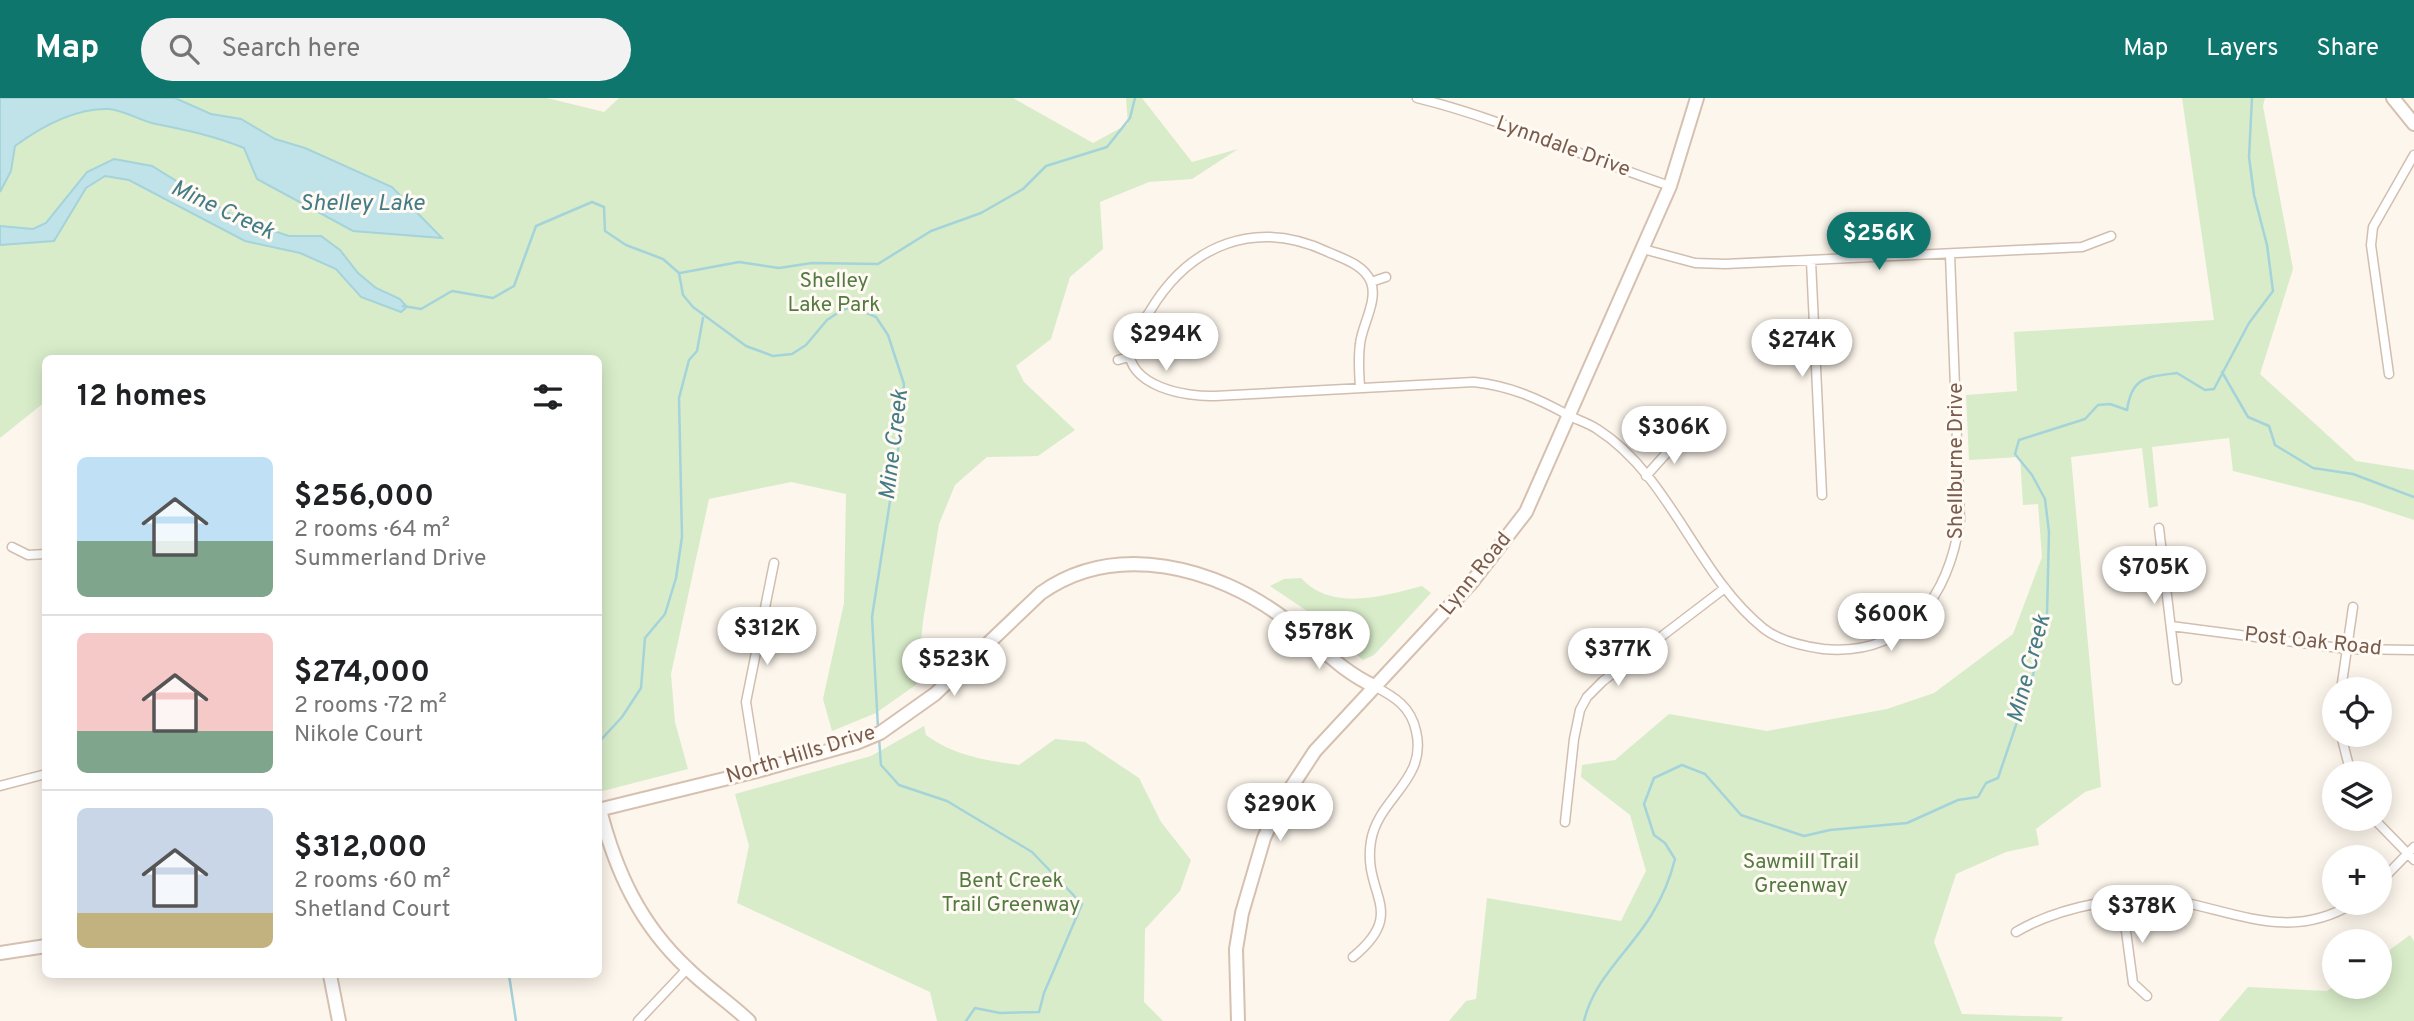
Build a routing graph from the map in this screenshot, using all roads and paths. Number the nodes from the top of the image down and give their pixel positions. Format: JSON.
{"nodes":[{"id":1,"x":1416,"y":98,"type":"edge"},
{"id":2,"x":1697,"y":98,"type":"edge"},
{"id":3,"x":2393,"y":98,"type":"edge"},
{"id":4,"x":2414,"y":124,"type":"edge"},
{"id":5,"x":2414,"y":155,"type":"edge"},
{"id":6,"x":1670,"y":186,"type":"junction"},
{"id":7,"x":2111,"y":236,"type":"dead end"},
{"id":8,"x":1643,"y":249,"type":"junction"},
{"id":9,"x":1950,"y":254,"type":"junction"},
{"id":10,"x":1811,"y":261,"type":"junction"},
{"id":11,"x":1385,"y":277,"type":"dead end"},
{"id":12,"x":1371,"y":282,"type":"junction"},
{"id":13,"x":1129,"y":357,"type":"junction"},
{"id":14,"x":1118,"y":360,"type":"dead end"},
{"id":15,"x":2389,"y":374,"type":"dead end"},
{"id":16,"x":1360,"y":387,"type":"junction"},
{"id":17,"x":1569,"y":416,"type":"junction"},
{"id":18,"x":1681,"y":438,"type":"dead end"},
{"id":19,"x":1646,"y":476,"type":"junction"},
{"id":20,"x":1822,"y":495,"type":"dead end"},
{"id":21,"x":2159,"y":528,"type":"dead end"},
{"id":22,"x":12,"y":547,"type":"dead end"},
{"id":23,"x":42,"y":554,"type":"edge"},
{"id":24,"x":774,"y":563,"type":"dead end"},
{"id":25,"x":1725,"y":587,"type":"junction"},
{"id":26,"x":2353,"y":607,"type":"dead end"},
{"id":27,"x":2171,"y":626,"type":"junction"},
{"id":28,"x":2347,"y":649,"type":"junction"},
{"id":29,"x":2414,"y":650,"type":"edge"},
{"id":30,"x":2343,"y":677,"type":"edge"},
{"id":31,"x":2177,"y":680,"type":"dead end"},
{"id":32,"x":1374,"y":687,"type":"junction"},
{"id":33,"x":757,"y":771,"type":"junction"},
{"id":34,"x":42,"y":775,"type":"edge"},
{"id":35,"x":0,"y":786,"type":"edge"},
{"id":36,"x":602,"y":809,"type":"edge"},
{"id":37,"x":602,"y":821,"type":"edge"},
{"id":38,"x":1565,"y":822,"type":"dead end"},
{"id":39,"x":2385,"y":831,"type":"edge"},
{"id":40,"x":2414,"y":846,"type":"edge"},
{"id":41,"x":2410,"y":857,"type":"edge"},
{"id":42,"x":2392,"y":872,"type":"edge"},
{"id":43,"x":2122,"y":901,"type":"junction"},
{"id":44,"x":2329,"y":915,"type":"edge"},
{"id":45,"x":2016,"y":932,"type":"dead end"},
{"id":46,"x":42,"y":947,"type":"edge"},
{"id":47,"x":0,"y":953,"type":"edge"},
{"id":48,"x":1353,"y":957,"type":"dead end"},
{"id":49,"x":687,"y":969,"type":"junction"},
{"id":50,"x":331,"y":978,"type":"edge"},
{"id":51,"x":2147,"y":996,"type":"dead end"},
{"id":52,"x":339,"y":1021,"type":"edge"},
{"id":53,"x":638,"y":1021,"type":"edge"},
{"id":54,"x":748,"y":1021,"type":"edge"},
{"id":55,"x":1238,"y":1021,"type":"edge"}],
"edges":[{"from":1,"to":6,"type":"street","name":"Lynndale Drive"},
{"from":2,"to":6,"type":"main road","name":"Lynn Road"},
{"from":3,"to":4,"type":"main road"},
{"from":5,"to":15,"type":"street"},
{"from":6,"to":8,"type":"main road","name":"Lynn Road"},
{"from":7,"to":9,"type":"street"},
{"from":8,"to":10,"type":"street"},
{"from":8,"to":17,"type":"main road","name":"Lynn Road"},
{"from":9,"to":10,"type":"street"},
{"from":9,"to":25,"type":"street","name":"Shellburne Drive"},
{"from":10,"to":20,"type":"street"},
{"from":11,"to":12,"type":"street"},
{"from":12,"to":13,"type":"street"},
{"from":12,"to":16,"type":"street"},
{"from":13,"to":14,"type":"street"},
{"from":13,"to":16,"type":"street","name":"Shellburne Drive"},
{"from":16,"to":17,"type":"street","name":"Shellburne Drive"},
{"from":17,"to":19,"type":"street","name":"Shellburne Drive"},
{"from":17,"to":32,"type":"main road","name":"Lynn Road"},
{"from":18,"to":19,"type":"street"},
{"from":19,"to":25,"type":"street","name":"Shellburne Drive"},
{"from":21,"to":27,"type":"street"},
{"from":22,"to":23,"type":"street"},
{"from":24,"to":33,"type":"street"},
{"from":25,"to":38,"type":"street"},
{"from":26,"to":28,"type":"street"},
{"from":27,"to":28,"type":"street","name":"Post Oak Road"},
{"from":27,"to":31,"type":"street"},
{"from":28,"to":29,"type":"street","name":"Post Oak Road"},
{"from":28,"to":30,"type":"street"},
{"from":32,"to":33,"type":"main road","name":"North Hills Drive"},
{"from":32,"to":48,"type":"street"},
{"from":32,"to":55,"type":"main road","name":"Lynn Road"},
{"from":33,"to":36,"type":"main road","name":"North Hills Drive"},
{"from":34,"to":35,"type":"street"},
{"from":37,"to":49,"type":"main road"},
{"from":39,"to":41,"type":"street"},
{"from":40,"to":41,"type":"street"},
{"from":41,"to":42,"type":"street"},
{"from":43,"to":44,"type":"street"},
{"from":43,"to":45,"type":"street"},
{"from":43,"to":51,"type":"street"},
{"from":46,"to":47,"type":"main road"},
{"from":49,"to":53,"type":"street"},
{"from":49,"to":54,"type":"main road"},
{"from":50,"to":52,"type":"main road"}]}
